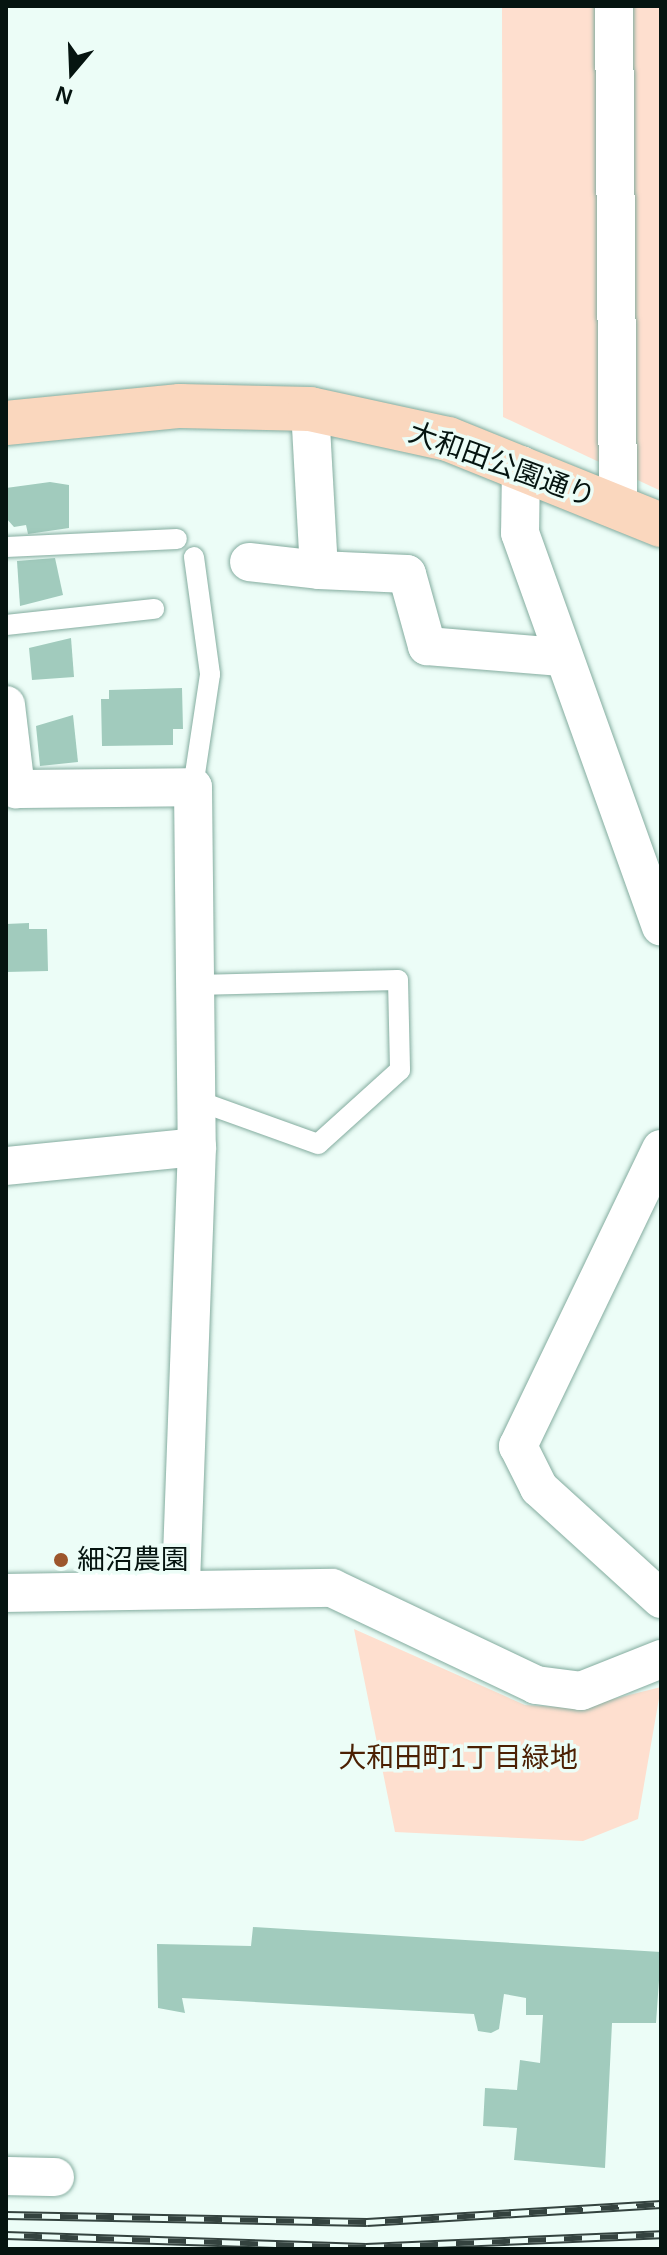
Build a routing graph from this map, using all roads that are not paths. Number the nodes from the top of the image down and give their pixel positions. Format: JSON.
{"nodes":[{"id":1,"x":614,"y":6,"type":"edge"},
{"id":2,"x":310,"y":409,"type":"junction"},
{"id":3,"x":6,"y":423,"type":"edge"},
{"id":4,"x":521,"y":465,"type":"junction"},
{"id":5,"x":618,"y":508,"type":"junction"},
{"id":6,"x":661,"y":525,"type":"edge"},
{"id":7,"x":177,"y":539,"type":"dead end"},
{"id":8,"x":6,"y":547,"type":"edge"},
{"id":9,"x":194,"y":557,"type":"dead end"},
{"id":10,"x":249,"y":562,"type":"dead end"},
{"id":11,"x":319,"y":570,"type":"junction"},
{"id":12,"x":154,"y":609,"type":"dead end"},
{"id":13,"x":6,"y":625,"type":"edge"},
{"id":14,"x":562,"y":657,"type":"junction"},
{"id":15,"x":6,"y":705,"type":"edge"},
{"id":16,"x":193,"y":787,"type":"junction"},
{"id":17,"x":11,"y":790,"type":"edge"},
{"id":18,"x":661,"y":927,"type":"edge"},
{"id":19,"x":196,"y":985,"type":"junction"},
{"id":20,"x":196,"y":1100,"type":"junction"},
{"id":21,"x":197,"y":1147,"type":"junction"},
{"id":22,"x":661,"y":1149,"type":"edge"},
{"id":23,"x":6,"y":1166,"type":"edge"},
{"id":24,"x":181,"y":1590,"type":"junction"},
{"id":25,"x":6,"y":1593,"type":"edge"},
{"id":26,"x":661,"y":1599,"type":"edge"},
{"id":27,"x":661,"y":1659,"type":"edge"},
{"id":28,"x":6,"y":2176,"type":"edge"},
{"id":29,"x":55,"y":2177,"type":"dead end"}],
"edges":[{"from":1,"to":5,"type":"street"},
{"from":2,"to":3,"type":"street","name":"大和田公園通り"},
{"from":2,"to":4,"type":"street","name":"大和田公園通り"},
{"from":2,"to":11,"type":"street"},
{"from":4,"to":5,"type":"street","name":"大和田公園通り"},
{"from":4,"to":14,"type":"street"},
{"from":5,"to":6,"type":"street","name":"大和田公園通り"},
{"from":7,"to":8,"type":"lane"},
{"from":9,"to":16,"type":"lane"},
{"from":10,"to":11,"type":"street"},
{"from":11,"to":14,"type":"street"},
{"from":12,"to":13,"type":"lane"},
{"from":14,"to":18,"type":"street"},
{"from":15,"to":17,"type":"street"},
{"from":16,"to":17,"type":"street"},
{"from":16,"to":19,"type":"street"},
{"from":19,"to":20,"type":"street"},
{"from":19,"to":20,"type":"lane"},
{"from":20,"to":21,"type":"street"},
{"from":21,"to":23,"type":"street"},
{"from":21,"to":24,"type":"street"},
{"from":22,"to":26,"type":"street"},
{"from":24,"to":25,"type":"street"},
{"from":24,"to":27,"type":"street"},
{"from":28,"to":29,"type":"street"}]}
